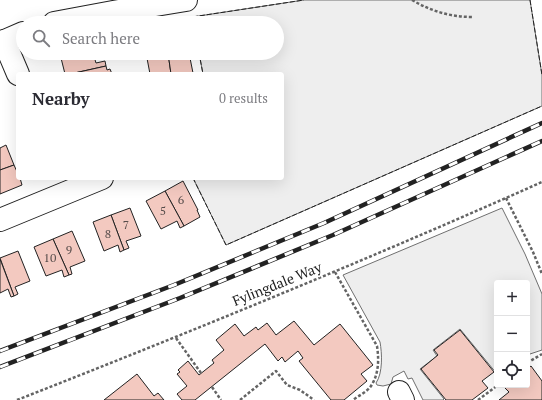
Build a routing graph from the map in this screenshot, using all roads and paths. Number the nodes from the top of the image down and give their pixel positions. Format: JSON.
{"nodes":[{"id":1,"x":186,"y":0,"type":"edge"},
{"id":2,"x":412,"y":0,"type":"edge"},
{"id":3,"x":89,"y":16,"type":"edge"},
{"id":4,"x":473,"y":17,"type":"dead end"},
{"id":5,"x":9,"y":39,"type":"edge"},
{"id":6,"x":17,"y":72,"type":"edge"},
{"id":7,"x":91,"y":180,"type":"edge"},
{"id":8,"x":542,"y":182,"type":"edge"},
{"id":9,"x":64,"y":185,"type":"edge"},
{"id":10,"x":506,"y":198,"type":"junction"},
{"id":11,"x":0,"y":220,"type":"edge"},
{"id":12,"x":335,"y":272,"type":"junction"},
{"id":13,"x":542,"y":274,"type":"edge"},
{"id":14,"x":175,"y":338,"type":"junction"},
{"id":15,"x":542,"y":354,"type":"edge"},
{"id":16,"x":530,"y":361,"type":"edge"},
{"id":17,"x":201,"y":373,"type":"dead end"},
{"id":18,"x":212,"y":387,"type":"dead end"},
{"id":19,"x":494,"y":388,"type":"edge"},
{"id":20,"x":17,"y":400,"type":"edge"},
{"id":21,"x":221,"y":400,"type":"edge"},
{"id":22,"x":240,"y":400,"type":"edge"},
{"id":23,"x":314,"y":400,"type":"edge"},
{"id":24,"x":353,"y":400,"type":"edge"},
{"id":25,"x":478,"y":400,"type":"edge"}],
"edges":[{"from":1,"to":3,"type":"street"},
{"from":2,"to":4,"type":"path"},
{"from":5,"to":6,"type":"street"},
{"from":7,"to":9,"type":"street"},
{"from":8,"to":10,"type":"path","name":"Fylingdale Way"},
{"from":9,"to":11,"type":"street"},
{"from":10,"to":12,"type":"path","name":"Fylingdale Way"},
{"from":10,"to":13,"type":"path"},
{"from":12,"to":14,"type":"path","name":"Fylingdale Way"},
{"from":12,"to":24,"type":"path"},
{"from":14,"to":17,"type":"path"},
{"from":14,"to":20,"type":"path","name":"Fylingdale Way"},
{"from":15,"to":16,"type":"path"},
{"from":18,"to":21,"type":"path"},
{"from":19,"to":25,"type":"path"},
{"from":22,"to":23,"type":"path"}]}
